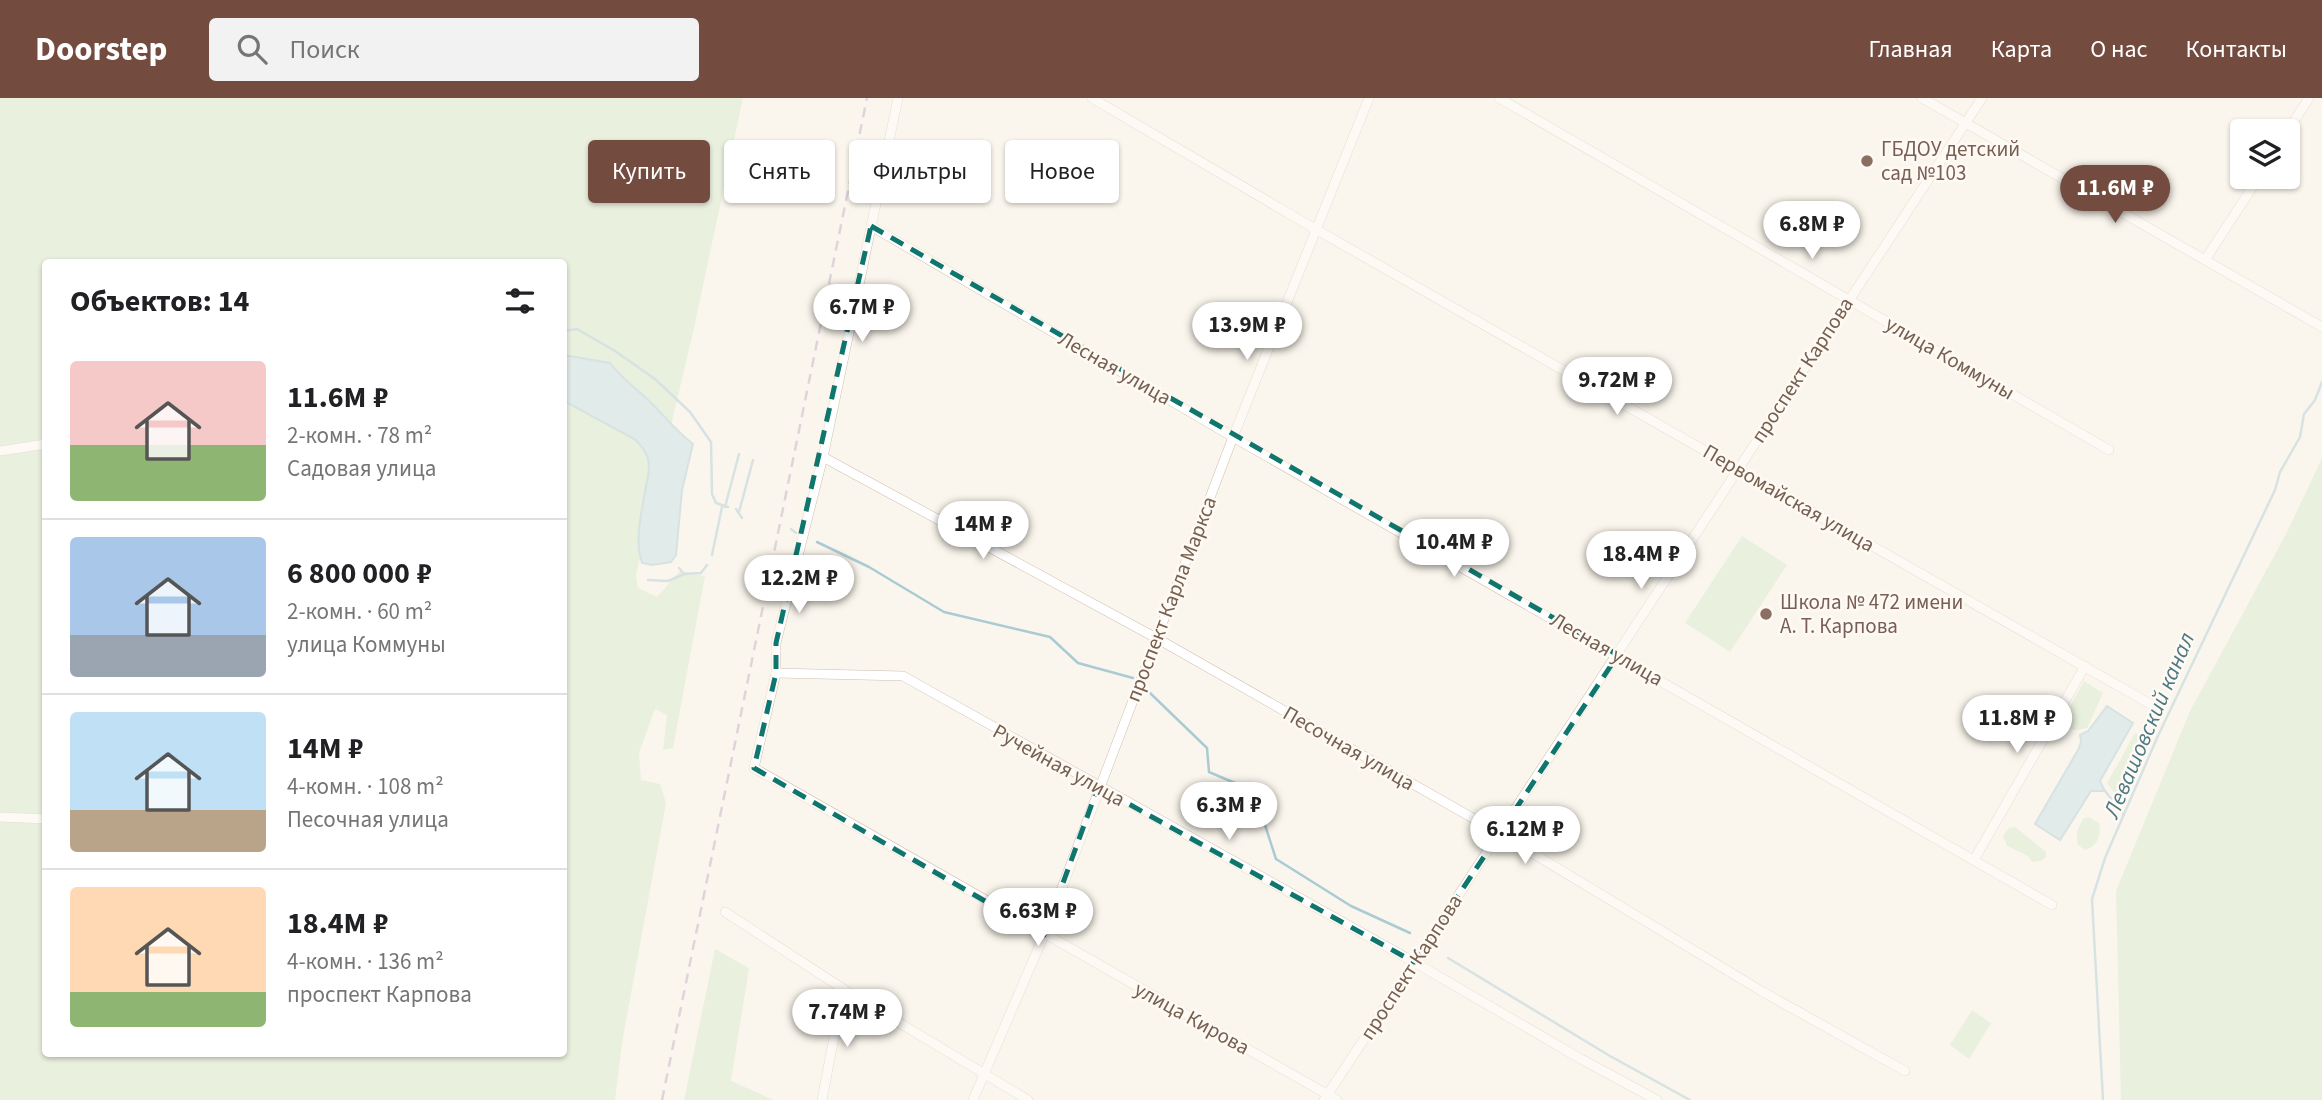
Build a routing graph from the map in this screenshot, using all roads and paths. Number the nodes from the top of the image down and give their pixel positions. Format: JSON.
{"nodes":[{"id":1,"x":898,"y":98,"type":"edge"},
{"id":2,"x":1091,"y":98,"type":"edge"},
{"id":3,"x":1369,"y":98,"type":"edge"},
{"id":4,"x":1499,"y":98,"type":"edge"},
{"id":5,"x":1922,"y":98,"type":"edge"},
{"id":6,"x":1982,"y":98,"type":"edge"},
{"id":7,"x":2309,"y":98,"type":"edge"},
{"id":8,"x":2295,"y":119,"type":"edge"},
{"id":9,"x":1966,"y":122,"type":"junction"},
{"id":10,"x":2251,"y":189,"type":"edge"},
{"id":11,"x":871,"y":226,"type":"junction"},
{"id":12,"x":1317,"y":230,"type":"junction"},
{"id":13,"x":2205,"y":260,"type":"junction"},
{"id":14,"x":1849,"y":300,"type":"junction"},
{"id":15,"x":2322,"y":327,"type":"edge"},
{"id":16,"x":1233,"y":437,"type":"junction"},
{"id":17,"x":42,"y":445,"type":"edge"},
{"id":18,"x":2109,"y":450,"type":"dead end"},
{"id":19,"x":0,"y":451,"type":"edge"},
{"id":20,"x":823,"y":457,"type":"junction"},
{"id":21,"x":1738,"y":469,"type":"junction"},
{"id":22,"x":1157,"y":639,"type":"junction"},
{"id":23,"x":1618,"y":654,"type":"junction"},
{"id":24,"x":2085,"y":666,"type":"junction"},
{"id":25,"x":776,"y":673,"type":"junction"},
{"id":26,"x":2159,"y":709,"type":"dead end"},
{"id":27,"x":1098,"y":787,"type":"junction"},
{"id":28,"x":0,"y":817,"type":"edge"},
{"id":29,"x":42,"y":820,"type":"edge"},
{"id":30,"x":1499,"y":833,"type":"junction"},
{"id":31,"x":1974,"y":860,"type":"junction"},
{"id":32,"x":2052,"y":905,"type":"dead end"},
{"id":33,"x":725,"y":912,"type":"dead end"},
{"id":34,"x":1044,"y":935,"type":"junction"},
{"id":35,"x":1414,"y":962,"type":"junction"},
{"id":36,"x":848,"y":992,"type":"junction"},
{"id":37,"x":1905,"y":1071,"type":"dead end"},
{"id":38,"x":983,"y":1074,"type":"junction"},
{"id":39,"x":1326,"y":1097,"type":"edge"},
{"id":40,"x":822,"y":1100,"type":"edge"},
{"id":41,"x":973,"y":1100,"type":"edge"},
{"id":42,"x":1028,"y":1100,"type":"edge"},
{"id":43,"x":1338,"y":1100,"type":"edge"},
{"id":44,"x":1657,"y":1100,"type":"edge"}],
"edges":[{"from":1,"to":11,"type":"street"},
{"from":2,"to":12,"type":"street","name":"Первомайская улица"},
{"from":3,"to":12,"type":"street","name":"проспект Карла Маркса"},
{"from":4,"to":14,"type":"street","name":"улица Коммуны"},
{"from":5,"to":9,"type":"street"},
{"from":6,"to":9,"type":"street","name":"проспект Карпова"},
{"from":7,"to":8,"type":"street"},
{"from":9,"to":13,"type":"street"},
{"from":9,"to":14,"type":"street","name":"проспект Карпова"},
{"from":10,"to":13,"type":"street"},
{"from":11,"to":16,"type":"street","name":"Лесная улица"},
{"from":11,"to":20,"type":"street"},
{"from":12,"to":16,"type":"street","name":"проспект Карла Маркса"},
{"from":12,"to":21,"type":"street","name":"Первомайская улица"},
{"from":13,"to":15,"type":"street"},
{"from":14,"to":18,"type":"street","name":"улица Коммуны"},
{"from":14,"to":21,"type":"street","name":"проспект Карпова"},
{"from":16,"to":22,"type":"street","name":"проспект Карла Маркса"},
{"from":16,"to":23,"type":"street","name":"Лесная улица"},
{"from":17,"to":19,"type":"street"},
{"from":20,"to":22,"type":"street","name":"Песочная улица"},
{"from":20,"to":25,"type":"street"},
{"from":21,"to":23,"type":"street","name":"проспект Карпова"},
{"from":21,"to":24,"type":"street","name":"Первомайская улица"},
{"from":22,"to":27,"type":"street","name":"проспект Карла Маркса"},
{"from":22,"to":30,"type":"street","name":"Песочная улица"},
{"from":23,"to":30,"type":"street","name":"проспект Карпова"},
{"from":23,"to":31,"type":"street","name":"Лесная улица"},
{"from":24,"to":26,"type":"street","name":"Первомайская улица"},
{"from":24,"to":31,"type":"street"},
{"from":25,"to":27,"type":"street","name":"Ручейная улица"},
{"from":25,"to":34,"type":"street","name":"улица Кирова"},
{"from":27,"to":34,"type":"street","name":"проспект Карла Маркса"},
{"from":27,"to":35,"type":"street","name":"Ручейная улица"},
{"from":28,"to":29,"type":"street"},
{"from":30,"to":35,"type":"street","name":"проспект Карпова"},
{"from":30,"to":37,"type":"street","name":"Песочная улица"},
{"from":31,"to":32,"type":"street","name":"Лесная улица"},
{"from":33,"to":36,"type":"street"},
{"from":34,"to":38,"type":"street","name":"проспект Карла Маркса"},
{"from":34,"to":39,"type":"street","name":"улица Кирова"},
{"from":35,"to":39,"type":"street","name":"проспект Карпова"},
{"from":35,"to":44,"type":"street","name":"Ручейная улица"},
{"from":36,"to":38,"type":"street"},
{"from":36,"to":40,"type":"street"},
{"from":38,"to":41,"type":"street","name":"проспект Карла Маркса"},
{"from":38,"to":42,"type":"street"},
{"from":39,"to":43,"type":"street","name":"улица Кирова"}]}
